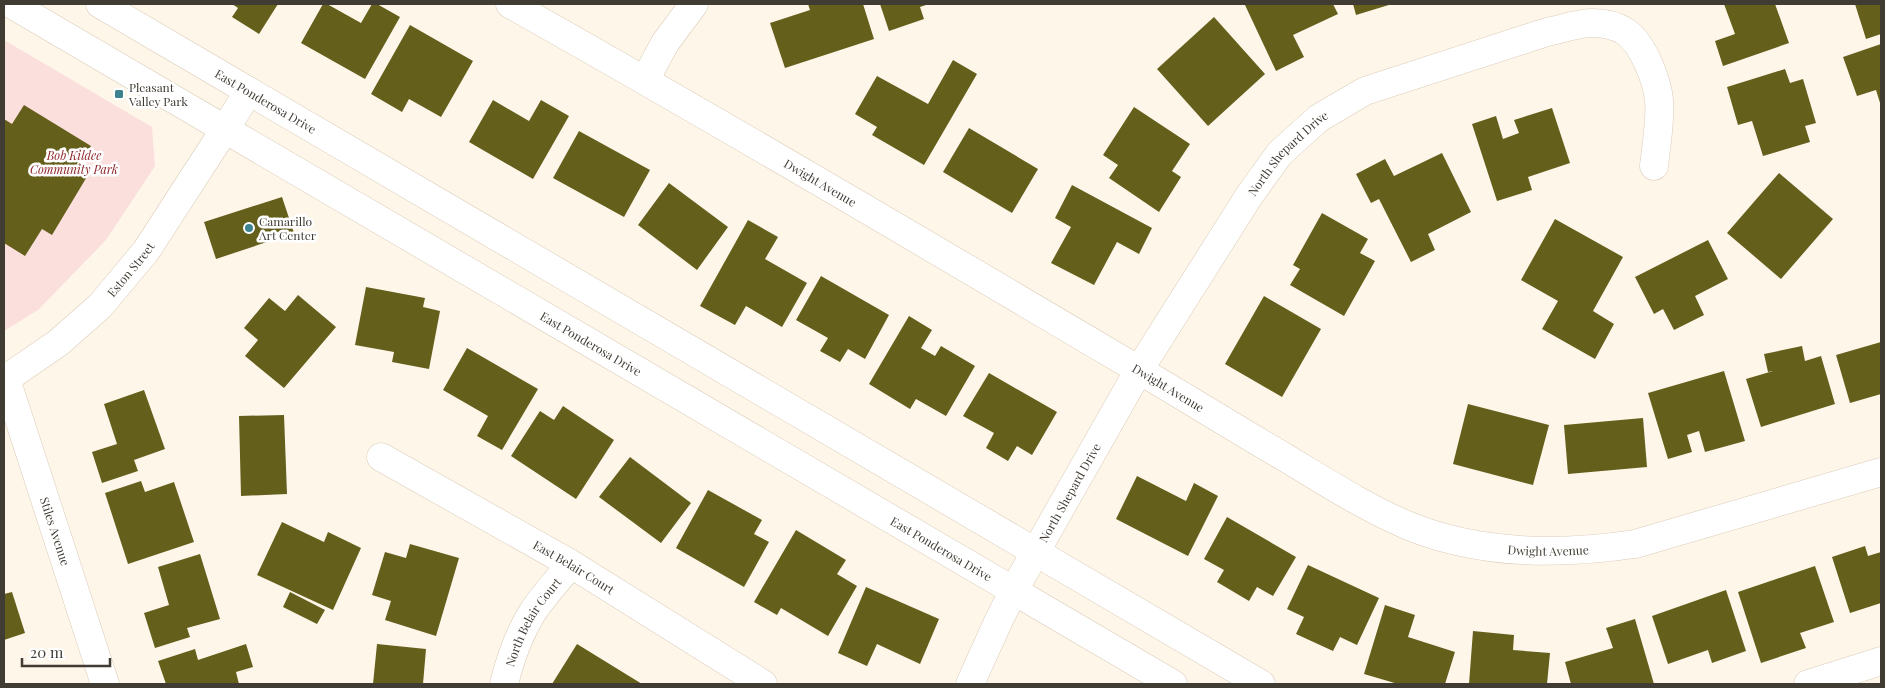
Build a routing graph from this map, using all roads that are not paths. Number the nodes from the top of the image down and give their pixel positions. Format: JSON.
{"nodes":[{"id":1,"x":11,"y":4,"type":"edge"},
{"id":2,"x":100,"y":4,"type":"edge"},
{"id":3,"x":510,"y":4,"type":"edge"},
{"id":4,"x":694,"y":4,"type":"edge"},
{"id":5,"x":645,"y":80,"type":"junction"},
{"id":6,"x":249,"y":91,"type":"junction"},
{"id":7,"x":225,"y":129,"type":"junction"},
{"id":8,"x":1654,"y":166,"type":"dead end"},
{"id":9,"x":1139,"y":370,"type":"junction"},
{"id":10,"x":5,"y":379,"type":"edge"},
{"id":11,"x":381,"y":457,"type":"dead end"},
{"id":12,"x":1881,"y":472,"type":"edge"},
{"id":13,"x":1036,"y":553,"type":"junction"},
{"id":14,"x":571,"y":564,"type":"junction"},
{"id":15,"x":1014,"y":590,"type":"junction"},
{"id":16,"x":1881,"y":661,"type":"edge"},
{"id":17,"x":105,"y":684,"type":"edge"},
{"id":18,"x":504,"y":684,"type":"edge"},
{"id":19,"x":763,"y":684,"type":"edge"},
{"id":20,"x":970,"y":684,"type":"edge"},
{"id":21,"x":1173,"y":684,"type":"edge"},
{"id":22,"x":1261,"y":684,"type":"edge"},
{"id":23,"x":1808,"y":684,"type":"edge"}],
"edges":[{"from":1,"to":7,"type":"street","name":"East Ponderosa Drive"},
{"from":2,"to":6,"type":"street","name":"East Ponderosa Drive"},
{"from":3,"to":5,"type":"street","name":"Dwight Avenue"},
{"from":4,"to":5,"type":"street"},
{"from":5,"to":9,"type":"street","name":"Dwight Avenue"},
{"from":6,"to":7,"type":"street","name":"Eston Street"},
{"from":6,"to":13,"type":"street","name":"East Ponderosa Drive"},
{"from":7,"to":10,"type":"street","name":"Eston Street"},
{"from":7,"to":15,"type":"street","name":"East Ponderosa Drive"},
{"from":8,"to":9,"type":"street","name":"North Shepard Drive"},
{"from":9,"to":12,"type":"street","name":"Dwight Avenue"},
{"from":9,"to":13,"type":"street","name":"North Shepard Drive"},
{"from":10,"to":17,"type":"street","name":"Stiles Avenue"},
{"from":11,"to":14,"type":"street","name":"East Belair Court"},
{"from":13,"to":15,"type":"street","name":"North Shepard Drive"},
{"from":13,"to":22,"type":"street","name":"East Ponderosa Drive"},
{"from":14,"to":18,"type":"street","name":"North Belair Court"},
{"from":14,"to":19,"type":"street","name":"East Belair Court"},
{"from":15,"to":20,"type":"street","name":"North Shepard Drive"},
{"from":15,"to":21,"type":"street","name":"East Ponderosa Drive"},
{"from":16,"to":23,"type":"street"}]}
